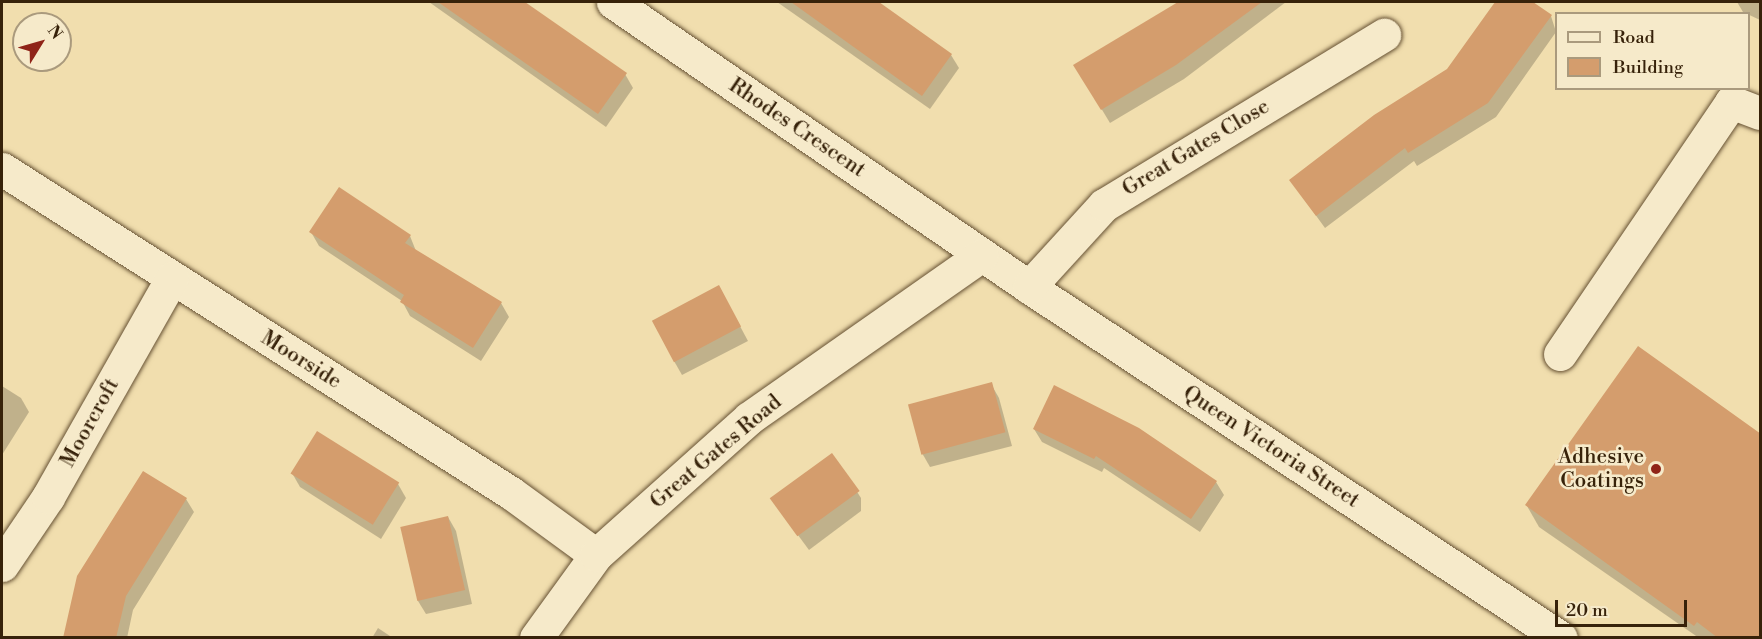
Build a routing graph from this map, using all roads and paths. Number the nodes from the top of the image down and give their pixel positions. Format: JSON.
{"nodes":[{"id":1,"x":613,"y":2,"type":"edge"},
{"id":2,"x":1384,"y":34,"type":"dead end"},
{"id":3,"x":1761,"y":113,"type":"edge"},
{"id":4,"x":2,"y":169,"type":"edge"},
{"id":5,"x":982,"y":255,"type":"junction"},
{"id":6,"x":172,"y":278,"type":"junction"},
{"id":7,"x":1029,"y":287,"type":"junction"},
{"id":8,"x":1560,"y":354,"type":"dead end"},
{"id":9,"x":596,"y":555,"type":"junction"},
{"id":10,"x":2,"y":565,"type":"edge"},
{"id":11,"x":536,"y":638,"type":"edge"},
{"id":12,"x":1561,"y":638,"type":"edge"}],
"edges":[{"from":1,"to":5,"type":"street","name":"Rhodes Crescent"},
{"from":2,"to":7,"type":"street","name":"Great Gates Close"},
{"from":3,"to":8,"type":"street"},
{"from":4,"to":6,"type":"street","name":"Moorside"},
{"from":5,"to":7,"type":"street","name":"Queen Victoria Street"},
{"from":5,"to":9,"type":"street","name":"Great Gates Road"},
{"from":6,"to":9,"type":"street","name":"Moorside"},
{"from":6,"to":10,"type":"street","name":"Moorcroft"},
{"from":7,"to":12,"type":"street","name":"Queen Victoria Street"},
{"from":9,"to":11,"type":"street","name":"Great Gates Road"}]}
